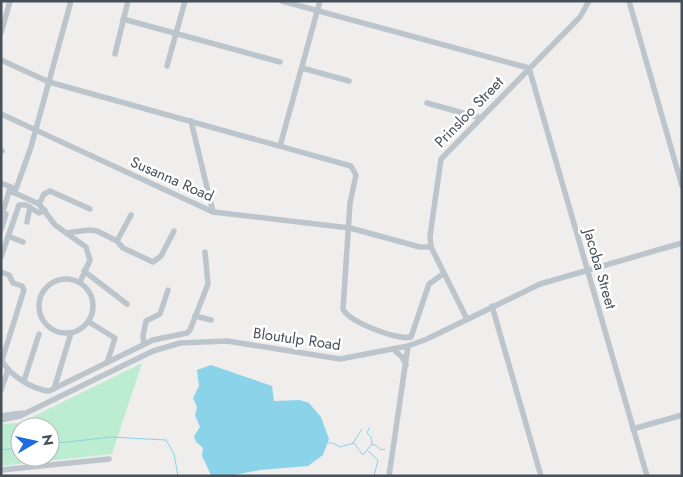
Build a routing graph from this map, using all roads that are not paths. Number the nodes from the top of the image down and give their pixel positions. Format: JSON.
{"nodes":[{"id":1,"x":10,"y":1,"type":"edge"},
{"id":2,"x":72,"y":1,"type":"edge"},
{"id":3,"x":128,"y":1,"type":"edge"},
{"id":4,"x":185,"y":1,"type":"edge"},
{"id":5,"x":282,"y":1,"type":"edge"},
{"id":6,"x":320,"y":1,"type":"edge"},
{"id":7,"x":589,"y":1,"type":"edge"},
{"id":8,"x":629,"y":1,"type":"edge"},
{"id":9,"x":318,"y":11,"type":"junction"},
{"id":10,"x":123,"y":20,"type":"junction"},
{"id":11,"x":1,"y":33,"type":"edge"},
{"id":12,"x":176,"y":34,"type":"junction"},
{"id":13,"x":115,"y":54,"type":"dead end"},
{"id":14,"x":1,"y":60,"type":"edge"},
{"id":15,"x":280,"y":62,"type":"dead end"},
{"id":16,"x":167,"y":66,"type":"dead end"},
{"id":17,"x":302,"y":68,"type":"junction"},
{"id":18,"x":529,"y":68,"type":"junction"},
{"id":19,"x":349,"y":81,"type":"dead end"},
{"id":20,"x":49,"y":82,"type":"junction"},
{"id":21,"x":427,"y":103,"type":"dead end"},
{"id":22,"x":1,"y":114,"type":"edge"},
{"id":23,"x":481,"y":118,"type":"junction"},
{"id":24,"x":191,"y":121,"type":"junction"},
{"id":25,"x":36,"y":130,"type":"junction"},
{"id":26,"x":280,"y":146,"type":"junction"},
{"id":27,"x":1,"y":185,"type":"edge"},
{"id":28,"x":682,"y":186,"type":"edge"},
{"id":29,"x":13,"y":190,"type":"junction"},
{"id":30,"x":40,"y":203,"type":"junction"},
{"id":31,"x":30,"y":207,"type":"junction"},
{"id":32,"x":90,"y":209,"type":"dead end"},
{"id":33,"x":45,"y":212,"type":"junction"},
{"id":34,"x":213,"y":212,"type":"junction"},
{"id":35,"x":131,"y":215,"type":"dead end"},
{"id":36,"x":1,"y":218,"type":"edge"},
{"id":37,"x":27,"y":222,"type":"dead end"},
{"id":38,"x":350,"y":228,"type":"junction"},
{"id":39,"x":1,"y":230,"type":"edge"},
{"id":40,"x":174,"y":231,"type":"dead end"},
{"id":41,"x":66,"y":233,"type":"junction"},
{"id":42,"x":8,"y":236,"type":"junction"},
{"id":43,"x":117,"y":241,"type":"junction"},
{"id":44,"x":23,"y":242,"type":"dead end"},
{"id":45,"x":682,"y":243,"type":"edge"},
{"id":46,"x":431,"y":247,"type":"junction"},
{"id":47,"x":205,"y":252,"type":"dead end"},
{"id":48,"x":1,"y":257,"type":"edge"},
{"id":49,"x":587,"y":270,"type":"junction"},
{"id":50,"x":84,"y":271,"type":"junction"},
{"id":51,"x":1,"y":272,"type":"edge"},
{"id":52,"x":443,"y":274,"type":"junction"},
{"id":53,"x":80,"y":282,"type":"junction"},
{"id":54,"x":168,"y":290,"type":"dead end"},
{"id":55,"x":127,"y":304,"type":"dead end"},
{"id":56,"x":492,"y":306,"type":"junction"},
{"id":57,"x":195,"y":316,"type":"junction"},
{"id":58,"x":467,"y":319,"type":"junction"},
{"id":59,"x":211,"y":320,"type":"dead end"},
{"id":60,"x":89,"y":322,"type":"junction"},
{"id":61,"x":71,"y":333,"type":"junction"},
{"id":62,"x":40,"y":334,"type":"dead end"},
{"id":63,"x":144,"y":344,"type":"junction"},
{"id":64,"x":408,"y":346,"type":"junction"},
{"id":65,"x":3,"y":350,"type":"edge"},
{"id":66,"x":393,"y":350,"type":"junction"},
{"id":67,"x":1,"y":360,"type":"edge"},
{"id":68,"x":107,"y":363,"type":"junction"},
{"id":69,"x":406,"y":365,"type":"junction"},
{"id":70,"x":8,"y":370,"type":"junction"},
{"id":71,"x":57,"y":378,"type":"junction"},
{"id":72,"x":24,"y":381,"type":"junction"},
{"id":73,"x":64,"y":384,"type":"junction"},
{"id":74,"x":54,"y":389,"type":"junction"},
{"id":75,"x":1,"y":390,"type":"edge"},
{"id":76,"x":24,"y":413,"type":"junction"},
{"id":77,"x":682,"y":415,"type":"edge"},
{"id":78,"x":1,"y":416,"type":"edge"},
{"id":79,"x":1,"y":420,"type":"edge"},
{"id":80,"x":633,"y":429,"type":"junction"},
{"id":81,"x":109,"y":459,"type":"dead end"},
{"id":82,"x":1,"y":470,"type":"edge"},
{"id":83,"x":389,"y":476,"type":"edge"},
{"id":84,"x":541,"y":476,"type":"edge"},
{"id":85,"x":647,"y":476,"type":"edge"}],
"edges":[{"from":1,"to":11,"type":"street"},
{"from":2,"to":20,"type":"street"},
{"from":3,"to":10,"type":"street"},
{"from":4,"to":12,"type":"street"},
{"from":5,"to":9,"type":"street"},
{"from":6,"to":9,"type":"street"},
{"from":7,"to":18,"type":"street","name":"Prinsloo Street"},
{"from":8,"to":28,"type":"street"},
{"from":9,"to":17,"type":"street"},
{"from":9,"to":18,"type":"street"},
{"from":10,"to":12,"type":"street"},
{"from":10,"to":13,"type":"street"},
{"from":12,"to":15,"type":"street"},
{"from":12,"to":16,"type":"street"},
{"from":14,"to":20,"type":"street"},
{"from":17,"to":19,"type":"street"},
{"from":17,"to":26,"type":"street"},
{"from":18,"to":23,"type":"street","name":"Prinsloo Street"},
{"from":18,"to":49,"type":"street","name":"Jacoba Street"},
{"from":20,"to":24,"type":"street"},
{"from":20,"to":25,"type":"street"},
{"from":21,"to":23,"type":"street"},
{"from":22,"to":25,"type":"street","name":"Susanna Road"},
{"from":23,"to":46,"type":"street","name":"Prinsloo Street"},
{"from":24,"to":26,"type":"street"},
{"from":24,"to":34,"type":"street"},
{"from":25,"to":29,"type":"street"},
{"from":25,"to":34,"type":"street","name":"Susanna Road"},
{"from":26,"to":38,"type":"street"},
{"from":27,"to":29,"type":"street"},
{"from":29,"to":30,"type":"street"},
{"from":29,"to":36,"type":"street"},
{"from":29,"to":39,"type":"street"},
{"from":30,"to":32,"type":"street"},
{"from":30,"to":33,"type":"street"},
{"from":31,"to":33,"type":"street"},
{"from":31,"to":37,"type":"street"},
{"from":31,"to":42,"type":"street"},
{"from":33,"to":41,"type":"street"},
{"from":34,"to":38,"type":"street","name":"Susanna Road"},
{"from":35,"to":43,"type":"street"},
{"from":38,"to":46,"type":"street","name":"Susanna Road"},
{"from":38,"to":52,"type":"street"},
{"from":40,"to":43,"type":"street"},
{"from":41,"to":43,"type":"street"},
{"from":41,"to":50,"type":"street"},
{"from":42,"to":44,"type":"street"},
{"from":42,"to":48,"type":"street"},
{"from":45,"to":49,"type":"street","name":"Bloutulp Road"},
{"from":46,"to":52,"type":"street","name":"Prinsloo Street"},
{"from":47,"to":57,"type":"street"},
{"from":49,"to":56,"type":"street","name":"Bloutulp Road"},
{"from":49,"to":80,"type":"street","name":"Jacoba Street"},
{"from":50,"to":53,"type":"street"},
{"from":50,"to":55,"type":"street"},
{"from":51,"to":65,"type":"street"},
{"from":52,"to":58,"type":"street","name":"Prinsloo Street"},
{"from":53,"to":60,"type":"street"},
{"from":53,"to":61,"type":"street"},
{"from":54,"to":63,"type":"street"},
{"from":56,"to":58,"type":"street","name":"Bloutulp Road"},
{"from":56,"to":84,"type":"street"},
{"from":57,"to":59,"type":"street"},
{"from":57,"to":63,"type":"street"},
{"from":58,"to":64,"type":"street","name":"Bloutulp Road"},
{"from":60,"to":61,"type":"street"},
{"from":60,"to":68,"type":"street"},
{"from":61,"to":71,"type":"street"},
{"from":62,"to":72,"type":"street"},
{"from":63,"to":68,"type":"street"},
{"from":64,"to":66,"type":"street","name":"Bloutulp Road"},
{"from":64,"to":69,"type":"street"},
{"from":65,"to":67,"type":"street"},
{"from":66,"to":69,"type":"street"},
{"from":66,"to":76,"type":"street","name":"Bloutulp Road"},
{"from":67,"to":70,"type":"street"},
{"from":68,"to":73,"type":"street"},
{"from":69,"to":83,"type":"street"},
{"from":70,"to":72,"type":"street"},
{"from":70,"to":75,"type":"street"},
{"from":71,"to":73,"type":"street"},
{"from":71,"to":74,"type":"street"},
{"from":72,"to":74,"type":"street"},
{"from":73,"to":74,"type":"street"},
{"from":76,"to":78,"type":"street","name":"Bloutulp Road"},
{"from":76,"to":79,"type":"street","name":"Bloutulp Road"},
{"from":77,"to":80,"type":"street"},
{"from":80,"to":85,"type":"street","name":"Jacoba Street"},
{"from":81,"to":82,"type":"street"}]}
